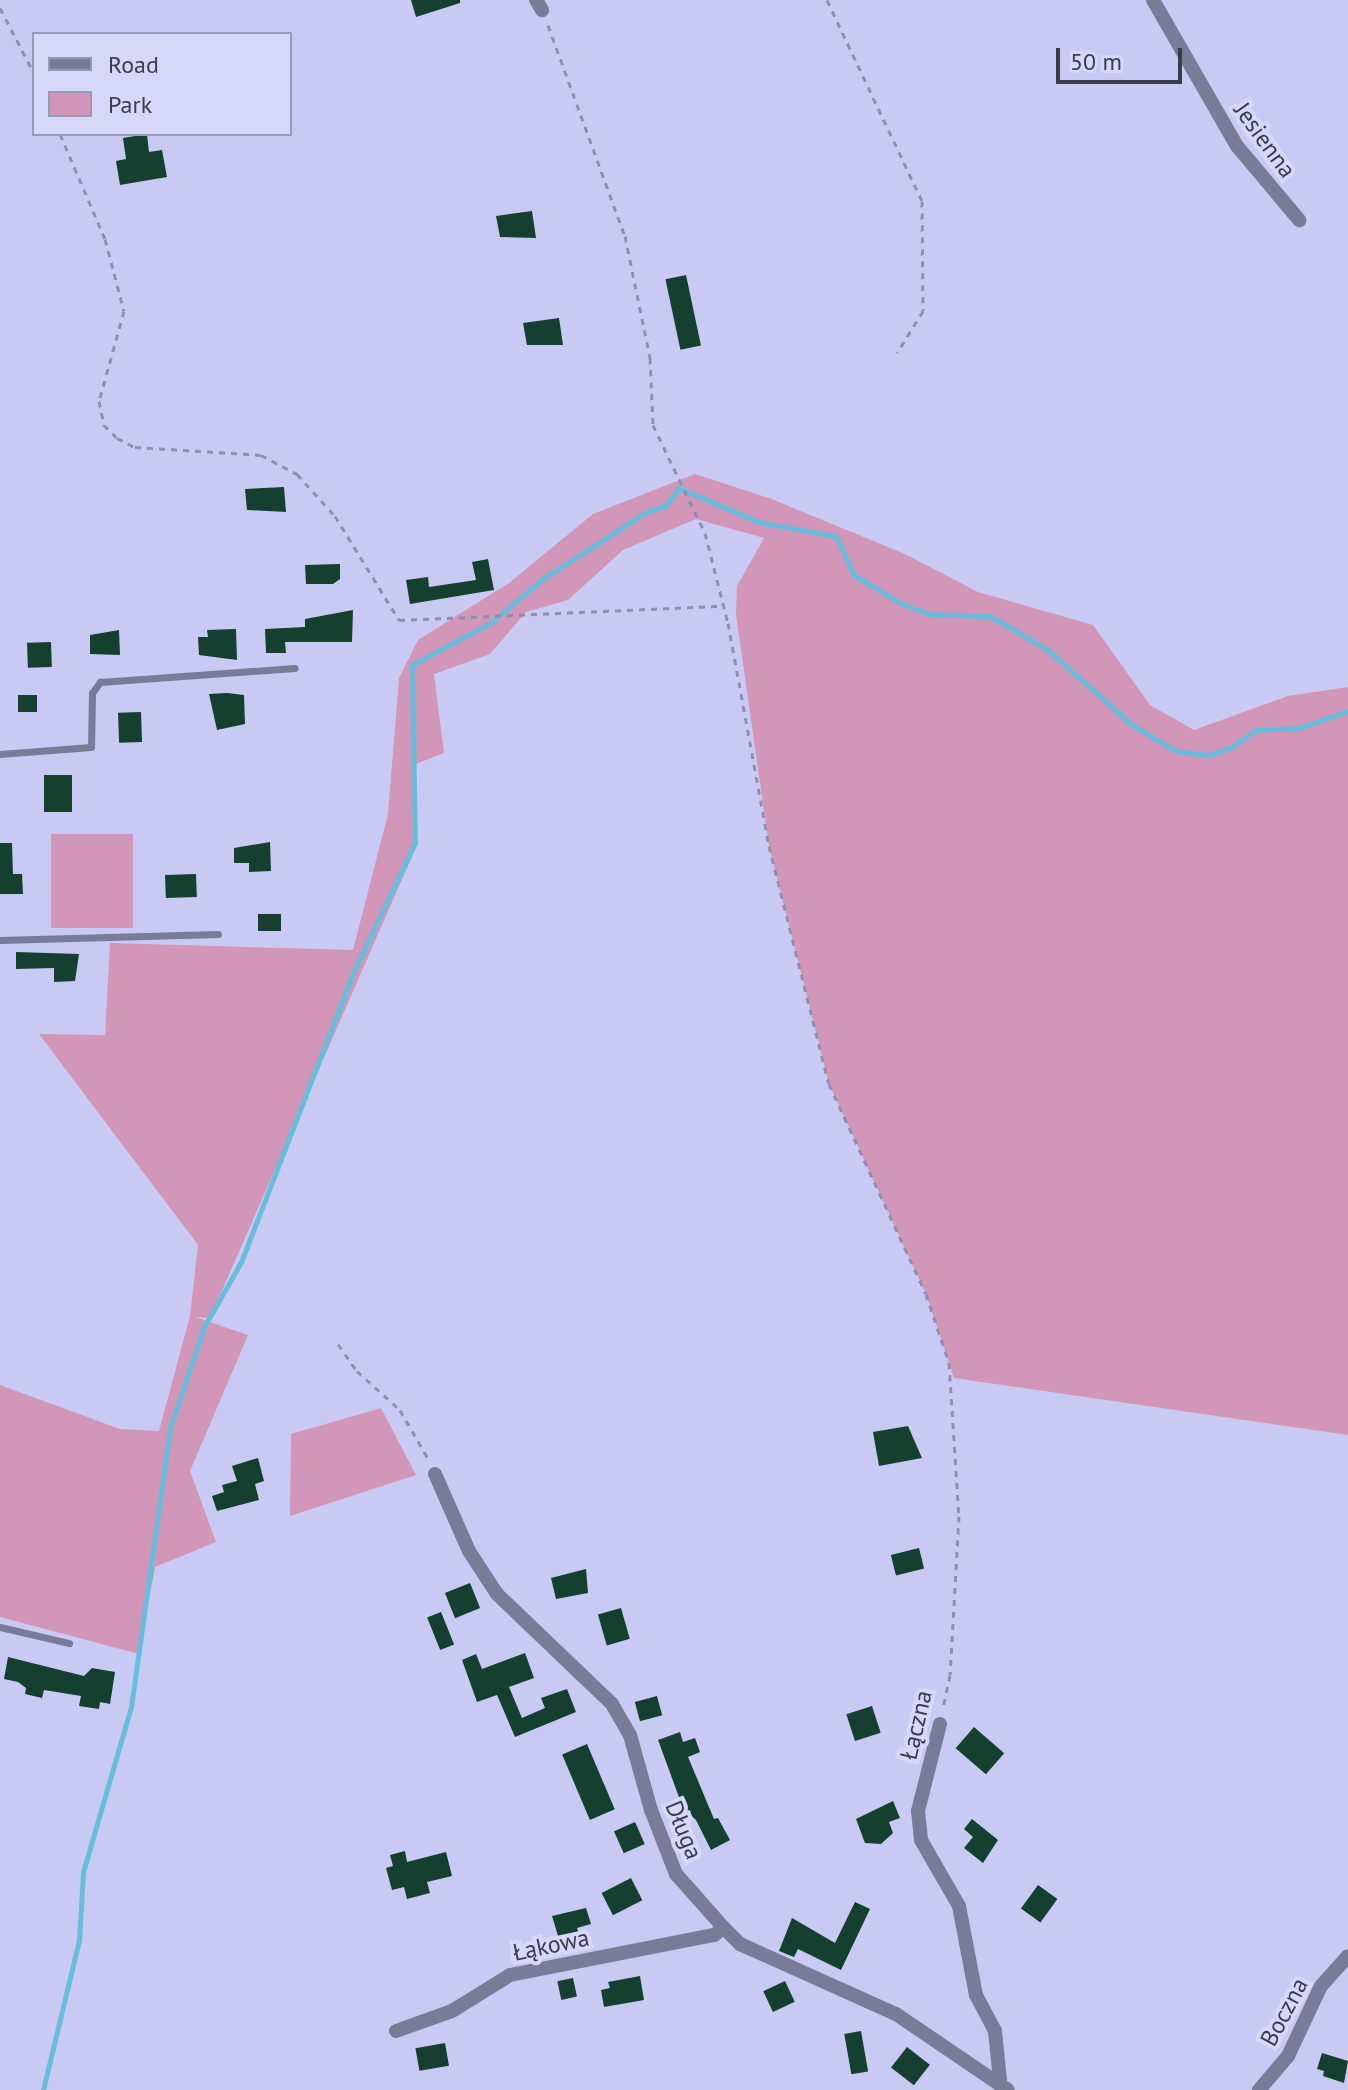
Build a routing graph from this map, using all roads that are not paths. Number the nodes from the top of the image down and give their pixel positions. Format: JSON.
{"nodes":[{"id":1,"x":1153,"y":0,"type":"edge"},
{"id":2,"x":1299,"y":220,"type":"dead end"},
{"id":3,"x":294,"y":668,"type":"dead end"},
{"id":4,"x":0,"y":754,"type":"edge"},
{"id":5,"x":218,"y":934,"type":"dead end"},
{"id":6,"x":0,"y":940,"type":"edge"},
{"id":7,"x":435,"y":1474,"type":"road end"},
{"id":8,"x":0,"y":1627,"type":"edge"},
{"id":9,"x":69,"y":1643,"type":"dead end"},
{"id":10,"x":940,"y":1724,"type":"road end"},
{"id":11,"x":724,"y":1928,"type":"junction"},
{"id":12,"x":1348,"y":1956,"type":"edge"},
{"id":13,"x":396,"y":2031,"type":"dead end"},
{"id":14,"x":1004,"y":2085,"type":"edge"},
{"id":15,"x":1259,"y":2090,"type":"edge"}],
"edges":[{"from":1,"to":2,"type":"street","name":"Jesienna"},
{"from":3,"to":4,"type":"lane"},
{"from":5,"to":6,"type":"lane"},
{"from":7,"to":11,"type":"street","name":"Długa"},
{"from":8,"to":9,"type":"lane"},
{"from":10,"to":14,"type":"street","name":"Łączna"},
{"from":11,"to":13,"type":"street","name":"Łąkowa"},
{"from":11,"to":14,"type":"street","name":"Długa"},
{"from":12,"to":15,"type":"street","name":"Boczna"}]}
